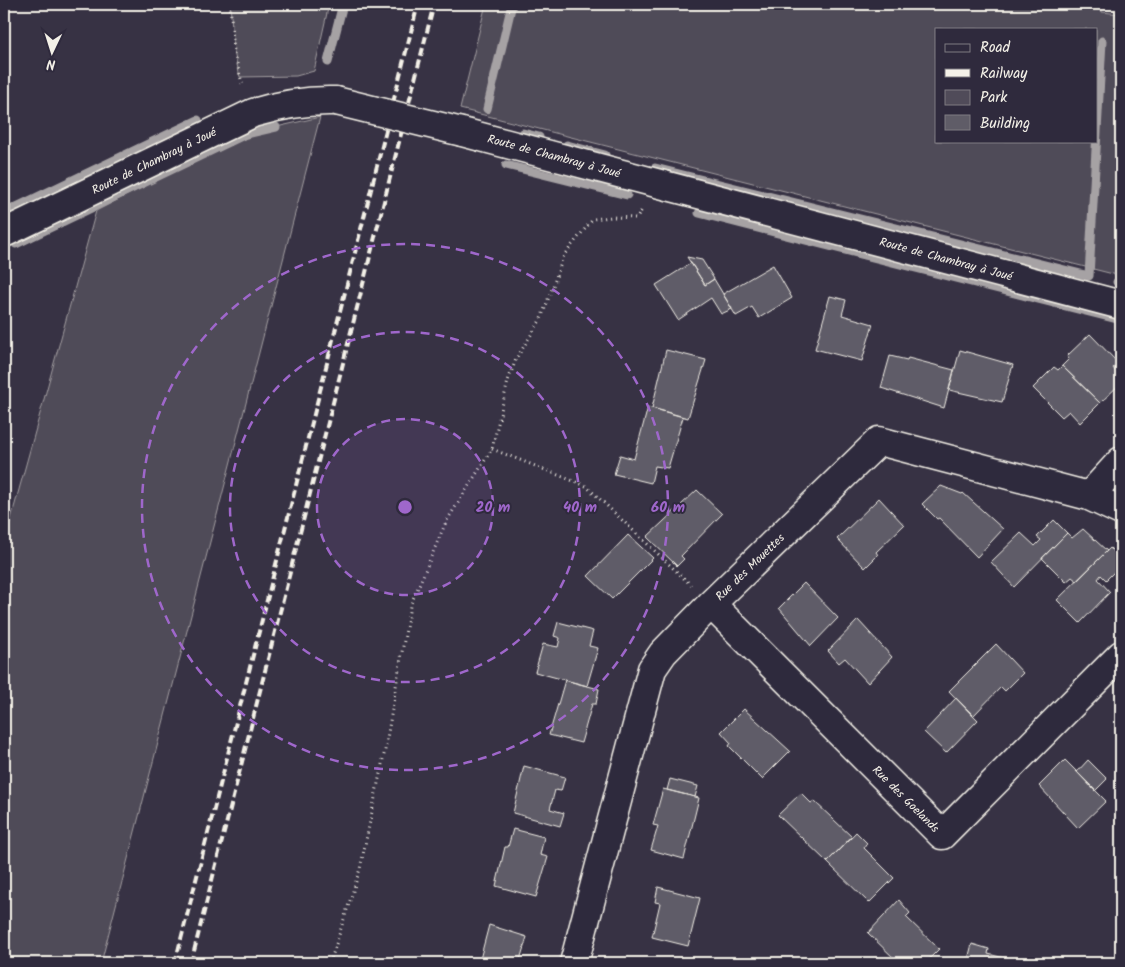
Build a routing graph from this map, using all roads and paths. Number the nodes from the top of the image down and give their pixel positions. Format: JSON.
{"nodes":[{"id":1,"x":230,"y":4,"type":"edge"},
{"id":2,"x":253,"y":114,"type":"junction"},
{"id":3,"x":655,"y":183,"type":"junction"},
{"id":4,"x":4,"y":234,"type":"edge"},
{"id":5,"x":1121,"y":305,"type":"edge"},
{"id":6,"x":492,"y":449,"type":"junction"},
{"id":7,"x":1121,"y":461,"type":"edge"},
{"id":8,"x":1090,"y":496,"type":"junction"},
{"id":9,"x":1121,"y":511,"type":"edge"},
{"id":10,"x":711,"y":604,"type":"junction"},
{"id":11,"x":1121,"y":655,"type":"edge"},
{"id":12,"x":330,"y":963,"type":"edge"},
{"id":13,"x":574,"y":963,"type":"edge"}],
"edges":[{"from":1,"to":2,"type":"path"},
{"from":2,"to":3,"type":"street","name":"Route de Chambray à Joué","bridge":true},
{"from":2,"to":4,"type":"street","name":"Route de Chambray à Joué"},
{"from":3,"to":5,"type":"street","name":"Route de Chambray à Joué"},
{"from":3,"to":6,"type":"path"},
{"from":6,"to":10,"type":"path"},
{"from":6,"to":12,"type":"path"},
{"from":7,"to":8,"type":"street"},
{"from":8,"to":9,"type":"street"},
{"from":8,"to":10,"type":"street","name":"Rue des Mouettes"},
{"from":10,"to":11,"type":"street","name":"Rue des Goelands"},
{"from":10,"to":13,"type":"street","name":"Rue des Mouettes"}]}
